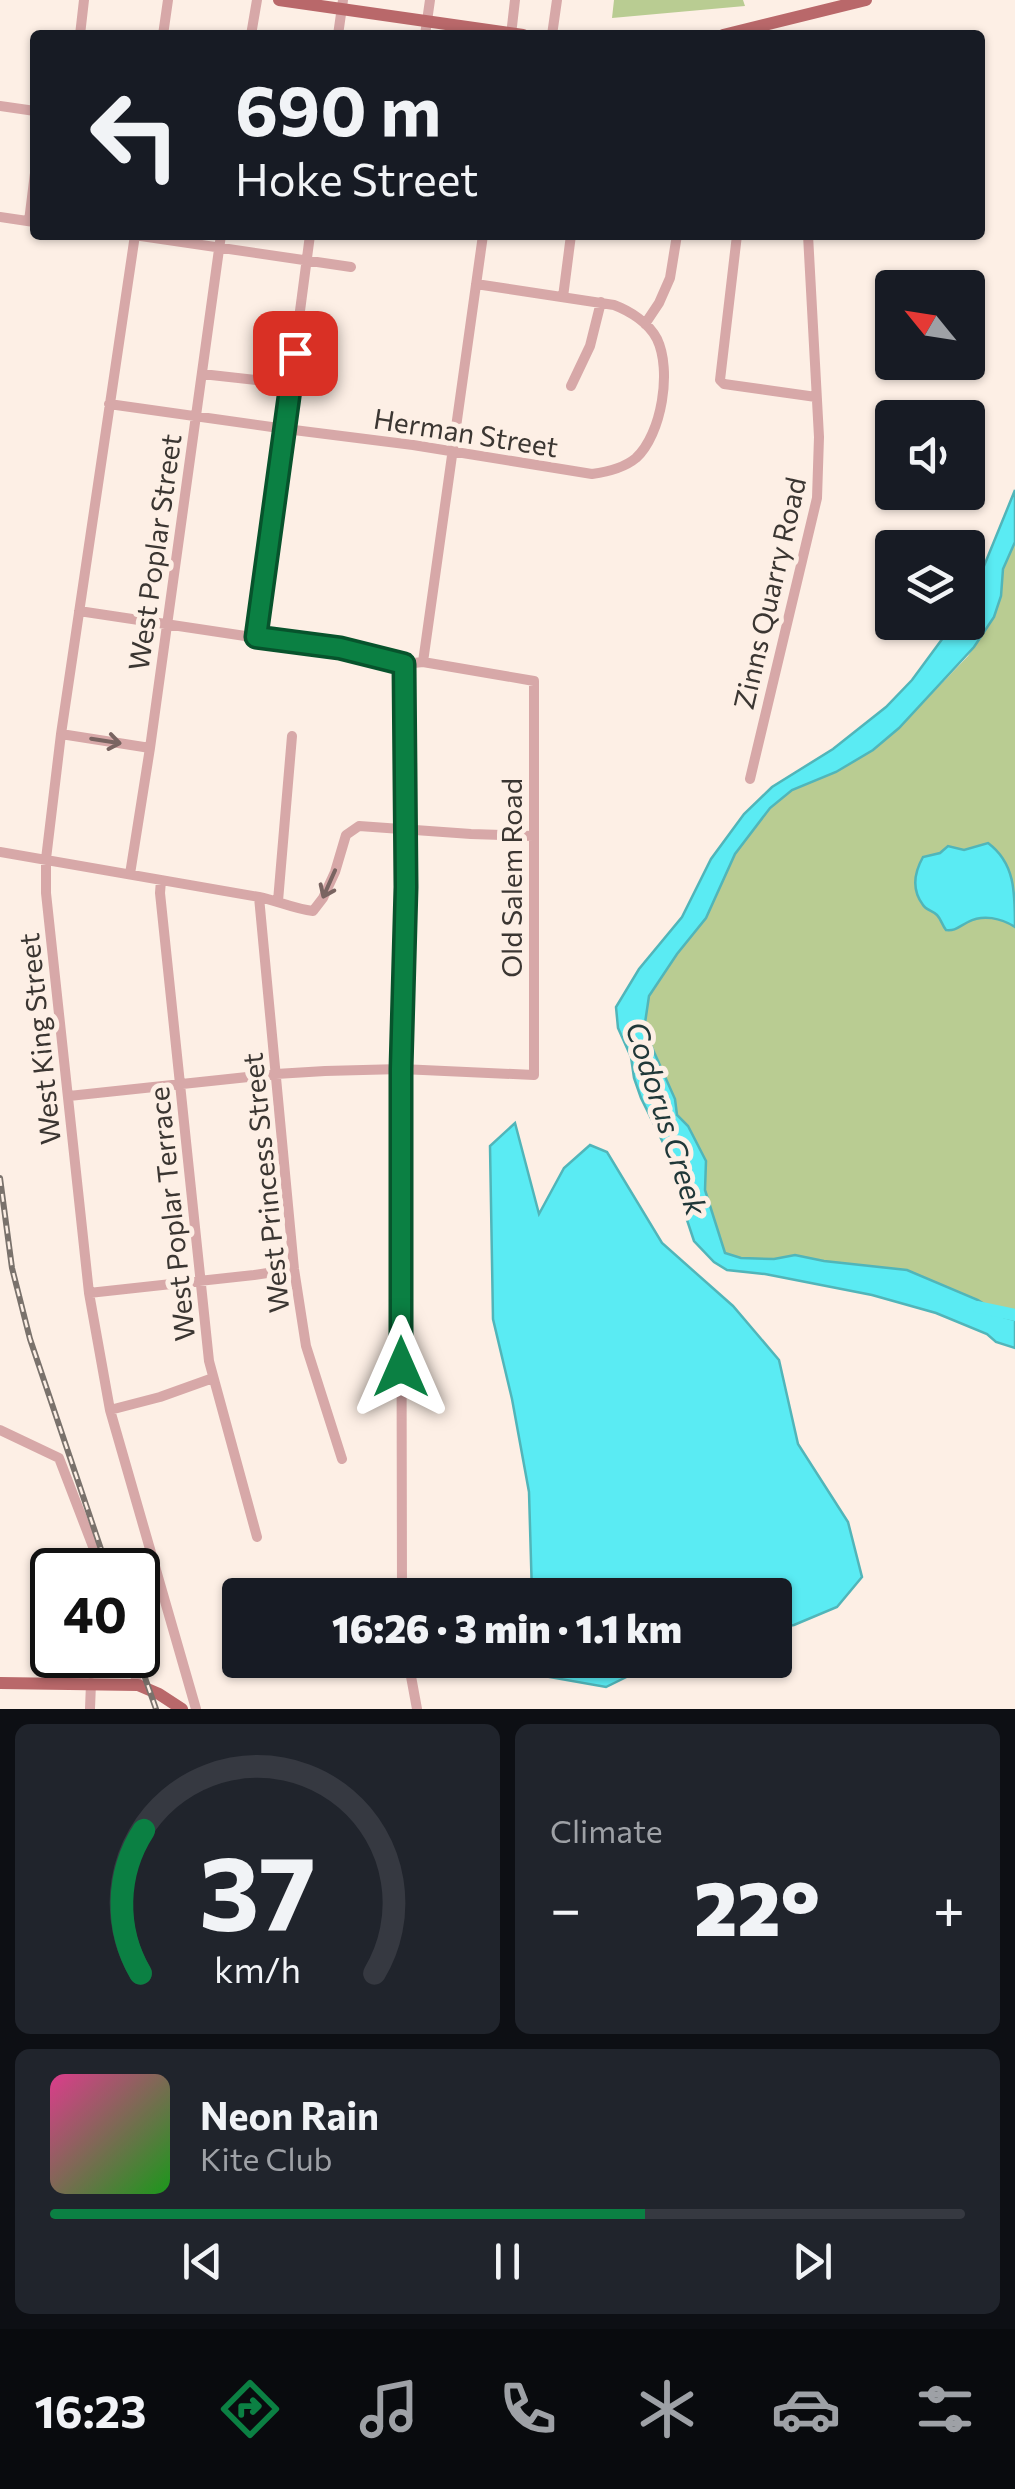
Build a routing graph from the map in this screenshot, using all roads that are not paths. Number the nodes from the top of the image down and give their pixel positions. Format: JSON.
{"nodes":[{"id":1,"x":84,"y":0,"type":"edge"},
{"id":2,"x":168,"y":0,"type":"edge"},
{"id":3,"x":256,"y":0,"type":"edge"},
{"id":4,"x":279,"y":0,"type":"edge"},
{"id":5,"x":430,"y":0,"type":"edge"},
{"id":6,"x":516,"y":0,"type":"edge"},
{"id":7,"x":557,"y":0,"type":"edge"},
{"id":8,"x":866,"y":0,"type":"edge"},
{"id":9,"x":342,"y":4,"type":"edge"},
{"id":10,"x":426,"y":28,"type":"edge"},
{"id":11,"x":81,"y":30,"type":"edge"},
{"id":12,"x":164,"y":30,"type":"edge"},
{"id":13,"x":253,"y":30,"type":"edge"},
{"id":14,"x":339,"y":30,"type":"edge"},
{"id":15,"x":456,"y":30,"type":"edge"},
{"id":16,"x":515,"y":30,"type":"edge"},
{"id":17,"x":553,"y":30,"type":"edge"},
{"id":18,"x":744,"y":30,"type":"edge"},
{"id":19,"x":0,"y":106,"type":"edge"},
{"id":20,"x":30,"y":109,"type":"edge"},
{"id":21,"x":0,"y":217,"type":"edge"},
{"id":22,"x":30,"y":221,"type":"edge"},
{"id":23,"x":133,"y":240,"type":"edge"},
{"id":24,"x":181,"y":240,"type":"edge"},
{"id":25,"x":220,"y":240,"type":"edge"},
{"id":26,"x":309,"y":240,"type":"edge"},
{"id":27,"x":481,"y":240,"type":"edge"},
{"id":28,"x":570,"y":240,"type":"edge"},
{"id":29,"x":675,"y":240,"type":"edge"},
{"id":30,"x":736,"y":240,"type":"edge"},
{"id":31,"x":808,"y":240,"type":"edge"},
{"id":32,"x":307,"y":260,"type":"junction"},
{"id":33,"x":351,"y":267,"type":"dead end"},
{"id":34,"x":476,"y":284,"type":"junction"},
{"id":35,"x":563,"y":297,"type":"junction"},
{"id":36,"x":601,"y":302,"type":"junction"},
{"id":37,"x":645,"y":324,"type":"junction"},
{"id":38,"x":202,"y":374,"type":"junction"},
{"id":39,"x":291,"y":384,"type":"junction"},
{"id":40,"x":571,"y":386,"type":"dead end"},
{"id":41,"x":816,"y":397,"type":"junction"},
{"id":42,"x":109,"y":404,"type":"junction"},
{"id":43,"x":196,"y":415,"type":"junction"},
{"id":44,"x":286,"y":429,"type":"junction"},
{"id":45,"x":453,"y":451,"type":"junction"},
{"id":46,"x":79,"y":611,"type":"junction"},
{"id":47,"x":166,"y":624,"type":"junction"},
{"id":48,"x":256,"y":637,"type":"junction"},
{"id":49,"x":423,"y":662,"type":"junction"},
{"id":50,"x":404,"y":664,"type":"junction"},
{"id":51,"x":61,"y":734,"type":"junction"},
{"id":52,"x":292,"y":736,"type":"dead end"},
{"id":53,"x":150,"y":748,"type":"junction"},
{"id":54,"x":750,"y":779,"type":"dead end"},
{"id":55,"x":404,"y":830,"type":"junction"},
{"id":56,"x":533,"y":836,"type":"junction"},
{"id":57,"x":1,"y":852,"type":"edge"},
{"id":58,"x":46,"y":859,"type":"junction"},
{"id":59,"x":130,"y":874,"type":"junction"},
{"id":60,"x":161,"y":880,"type":"junction"},
{"id":61,"x":260,"y":897,"type":"junction"},
{"id":62,"x":278,"y":901,"type":"junction"},
{"id":63,"x":401,"y":1069,"type":"junction"},
{"id":64,"x":276,"y":1074,"type":"junction"},
{"id":65,"x":181,"y":1086,"type":"junction"},
{"id":66,"x":69,"y":1096,"type":"junction"},
{"id":67,"x":294,"y":1268,"type":"junction"},
{"id":68,"x":200,"y":1281,"type":"junction"},
{"id":69,"x":89,"y":1293,"type":"junction"},
{"id":70,"x":212,"y":1378,"type":"junction"},
{"id":71,"x":110,"y":1410,"type":"junction"},
{"id":72,"x":0,"y":1430,"type":"edge"},
{"id":73,"x":342,"y":1460,"type":"dead end"},
{"id":74,"x":257,"y":1537,"type":"dead end"},
{"id":75,"x":94,"y":1548,"type":"edge"},
{"id":76,"x":402,"y":1578,"type":"edge"},
{"id":77,"x":136,"y":1678,"type":"edge"},
{"id":78,"x":411,"y":1678,"type":"edge"},
{"id":79,"x":0,"y":1683,"type":"edge"},
{"id":80,"x":91,"y":1684,"type":"junction"},
{"id":81,"x":138,"y":1685,"type":"junction"},
{"id":82,"x":90,"y":1709,"type":"edge"},
{"id":83,"x":182,"y":1709,"type":"edge"},
{"id":84,"x":196,"y":1709,"type":"edge"},
{"id":85,"x":417,"y":1709,"type":"edge"}],
"edges":[{"from":1,"to":11,"type":"street"},
{"from":2,"to":12,"type":"street"},
{"from":3,"to":13,"type":"street"},
{"from":4,"to":9,"type":"main road"},
{"from":5,"to":10,"type":"street"},
{"from":6,"to":16,"type":"street"},
{"from":7,"to":17,"type":"street"},
{"from":8,"to":18,"type":"main road"},
{"from":9,"to":10,"type":"main road"},
{"from":9,"to":14,"type":"street"},
{"from":10,"to":15,"type":"main road"},
{"from":19,"to":20,"type":"street"},
{"from":21,"to":22,"type":"street"},
{"from":23,"to":42,"type":"street","name":"West King Street"},
{"from":24,"to":25,"type":"street"},
{"from":25,"to":32,"type":"street"},
{"from":25,"to":38,"type":"street","name":"West Poplar Street"},
{"from":26,"to":32,"type":"street"},
{"from":27,"to":34,"type":"street"},
{"from":28,"to":35,"type":"street"},
{"from":29,"to":37,"type":"street"},
{"from":30,"to":41,"type":"street"},
{"from":31,"to":41,"type":"street","name":"Zinns Quarry Road"},
{"from":32,"to":33,"type":"street"},
{"from":32,"to":39,"type":"street"},
{"from":34,"to":35,"type":"street"},
{"from":34,"to":45,"type":"street"},
{"from":35,"to":36,"type":"street"},
{"from":36,"to":37,"type":"street"},
{"from":36,"to":40,"type":"street"},
{"from":37,"to":45,"type":"street","name":"Herman Street"},
{"from":38,"to":39,"type":"street"},
{"from":38,"to":43,"type":"street","name":"West Poplar Street"},
{"from":39,"to":44,"type":"street"},
{"from":41,"to":54,"type":"street","name":"Zinns Quarry Road"},
{"from":42,"to":43,"type":"street","name":"Herman Street"},
{"from":42,"to":46,"type":"street","name":"West King Street"},
{"from":43,"to":44,"type":"street","name":"Herman Street"},
{"from":43,"to":47,"type":"street","name":"West Poplar Street"},
{"from":44,"to":45,"type":"street","name":"Herman Street"},
{"from":44,"to":48,"type":"street"},
{"from":45,"to":49,"type":"street"},
{"from":46,"to":47,"type":"street"},
{"from":46,"to":51,"type":"street","name":"West King Street"},
{"from":47,"to":48,"type":"street"},
{"from":47,"to":53,"type":"street","name":"West Poplar Street"},
{"from":48,"to":50,"type":"street"},
{"from":49,"to":50,"type":"street"},
{"from":49,"to":56,"type":"street","name":"Old Salem Road"},
{"from":50,"to":55,"type":"street"},
{"from":51,"to":53,"type":"street","one_way":true},
{"from":51,"to":58,"type":"street","name":"West King Street"},
{"from":52,"to":62,"type":"street"},
{"from":53,"to":59,"type":"street","name":"West Poplar Street"},
{"from":55,"to":56,"type":"street"},
{"from":55,"to":62,"type":"street","one_way":true},
{"from":55,"to":63,"type":"street"},
{"from":56,"to":63,"type":"street","name":"Old Salem Road"},
{"from":57,"to":58,"type":"street"},
{"from":58,"to":59,"type":"street"},
{"from":58,"to":66,"type":"street","name":"West King Street"},
{"from":59,"to":60,"type":"street"},
{"from":60,"to":61,"type":"street"},
{"from":60,"to":65,"type":"street","name":"West Poplar Terrace"},
{"from":61,"to":62,"type":"street"},
{"from":61,"to":64,"type":"street","name":"West Princess Street"},
{"from":63,"to":64,"type":"street"},
{"from":63,"to":76,"type":"street"},
{"from":64,"to":65,"type":"street"},
{"from":64,"to":67,"type":"street","name":"West Princess Street"},
{"from":65,"to":66,"type":"street"},
{"from":65,"to":68,"type":"street","name":"West Poplar Terrace"},
{"from":66,"to":69,"type":"street","name":"West King Street"},
{"from":67,"to":68,"type":"street"},
{"from":67,"to":73,"type":"street","name":"West Princess Street"},
{"from":68,"to":69,"type":"street"},
{"from":68,"to":70,"type":"street","name":"West Poplar Terrace"},
{"from":69,"to":71,"type":"street","name":"West King Street"},
{"from":70,"to":71,"type":"street"},
{"from":70,"to":74,"type":"street","name":"West Poplar Terrace"},
{"from":71,"to":84,"type":"street","name":"West King Street"},
{"from":72,"to":75,"type":"street"},
{"from":77,"to":81,"type":"street"},
{"from":78,"to":85,"type":"street"},
{"from":79,"to":80,"type":"main road"},
{"from":80,"to":81,"type":"main road"},
{"from":80,"to":82,"type":"street"},
{"from":81,"to":83,"type":"main road"}]}
